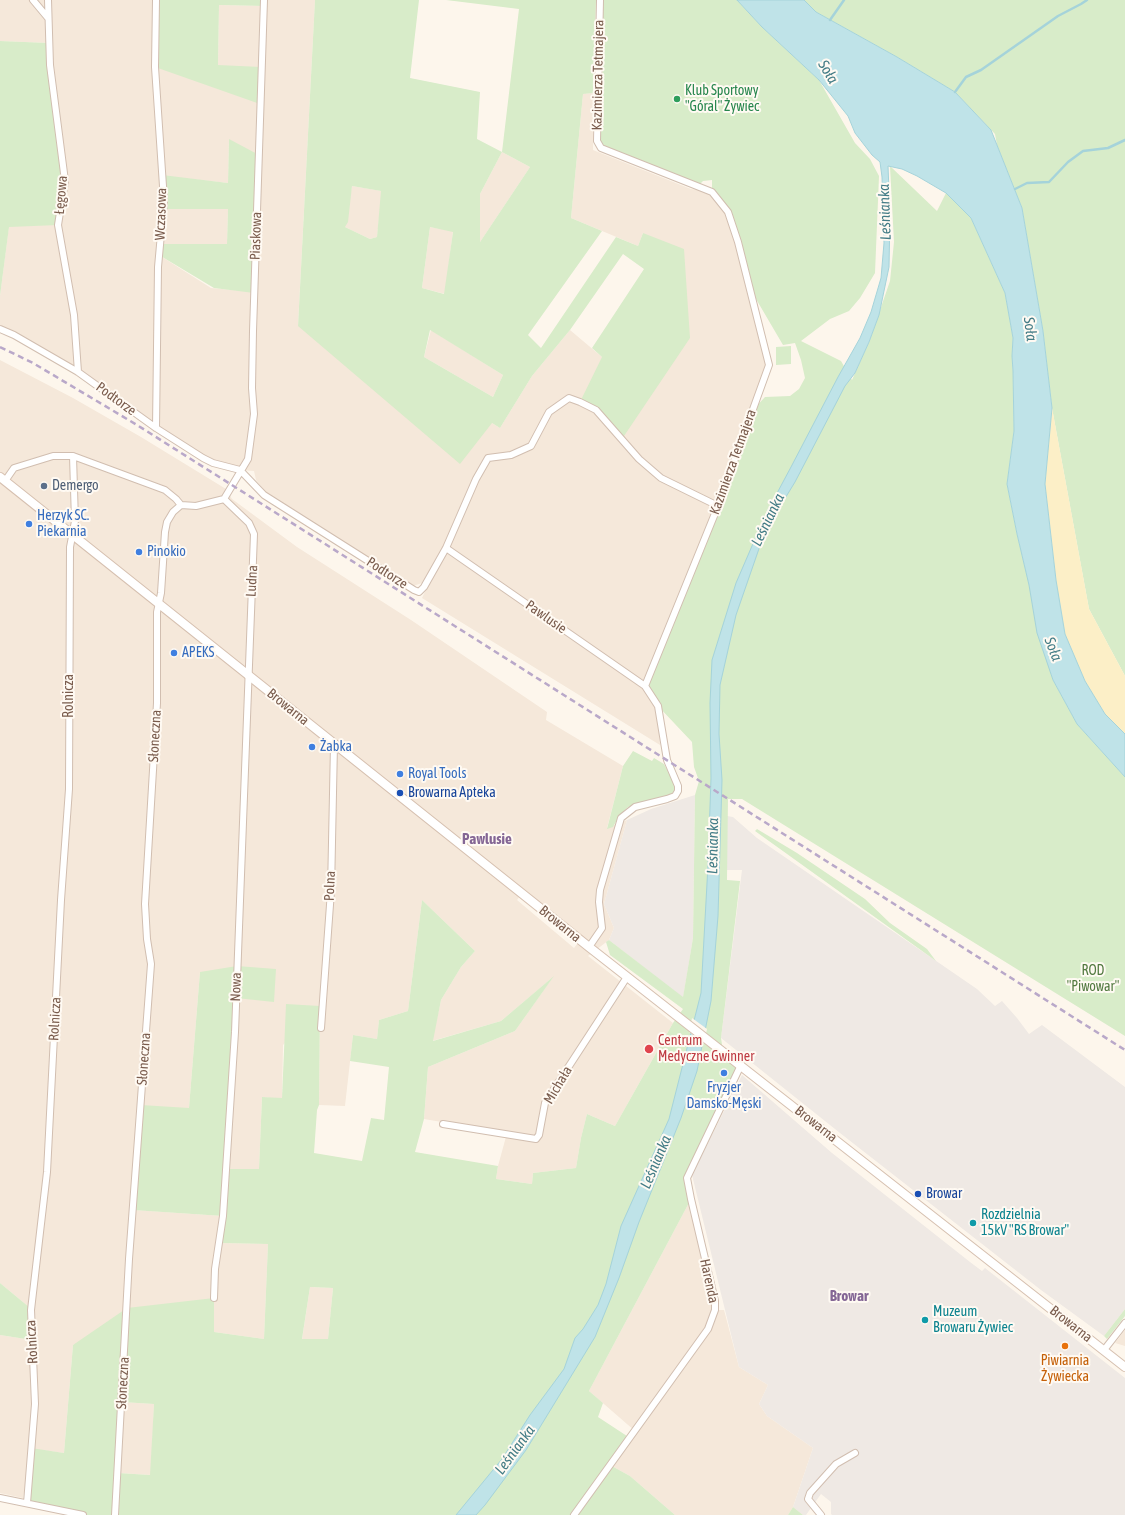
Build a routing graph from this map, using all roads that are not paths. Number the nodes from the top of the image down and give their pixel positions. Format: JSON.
{"nodes":[{"id":1,"x":33,"y":0,"type":"edge"},
{"id":2,"x":48,"y":0,"type":"edge"},
{"id":3,"x":156,"y":0,"type":"edge"},
{"id":4,"x":264,"y":0,"type":"edge"},
{"id":5,"x":600,"y":0,"type":"edge"},
{"id":6,"x":48,"y":18,"type":"junction"},
{"id":7,"x":0,"y":329,"type":"edge"},
{"id":8,"x":78,"y":372,"type":"junction"},
{"id":9,"x":156,"y":428,"type":"junction"},
{"id":10,"x":73,"y":456,"type":"junction"},
{"id":11,"x":240,"y":470,"type":"junction"},
{"id":12,"x":3,"y":479,"type":"edge"},
{"id":13,"x":224,"y":499,"type":"junction"},
{"id":14,"x":181,"y":506,"type":"junction"},
{"id":15,"x":718,"y":506,"type":"junction"},
{"id":16,"x":73,"y":535,"type":"junction"},
{"id":17,"x":446,"y":548,"type":"junction"},
{"id":18,"x":159,"y":604,"type":"junction"},
{"id":19,"x":248,"y":675,"type":"junction"},
{"id":20,"x":645,"y":686,"type":"junction"},
{"id":21,"x":334,"y":744,"type":"junction"},
{"id":22,"x":589,"y":947,"type":"junction"},
{"id":23,"x":627,"y":977,"type":"junction"},
{"id":24,"x":321,"y":1028,"type":"dead end"},
{"id":25,"x":740,"y":1065,"type":"junction"},
{"id":26,"x":443,"y":1124,"type":"dead end"},
{"id":27,"x":214,"y":1298,"type":"dead end"},
{"id":28,"x":1125,"y":1323,"type":"edge"},
{"id":29,"x":1104,"y":1350,"type":"junction"},
{"id":30,"x":1125,"y":1367,"type":"edge"},
{"id":31,"x":855,"y":1453,"type":"dead end"},
{"id":32,"x":0,"y":1498,"type":"edge"},
{"id":33,"x":27,"y":1503,"type":"junction"},
{"id":34,"x":83,"y":1515,"type":"edge"},
{"id":35,"x":115,"y":1515,"type":"edge"},
{"id":36,"x":574,"y":1515,"type":"edge"},
{"id":37,"x":821,"y":1515,"type":"edge"}],
"edges":[{"from":1,"to":6,"type":"street"},
{"from":2,"to":6,"type":"street","name":"Łęgowa"},
{"from":3,"to":9,"type":"street","name":"Wczasowa"},
{"from":4,"to":11,"type":"street","name":"Piaskowa"},
{"from":5,"to":15,"type":"street","name":"Kazimierza Tetmajera"},
{"from":6,"to":8,"type":"street","name":"Łęgowa"},
{"from":7,"to":8,"type":"street","name":"Podtorze"},
{"from":8,"to":9,"type":"street","name":"Podtorze"},
{"from":9,"to":11,"type":"street","name":"Podtorze"},
{"from":10,"to":12,"type":"street"},
{"from":10,"to":14,"type":"street"},
{"from":10,"to":16,"type":"street"},
{"from":11,"to":13,"type":"street"},
{"from":11,"to":17,"type":"street","name":"Podtorze"},
{"from":12,"to":16,"type":"street","name":"Browarna"},
{"from":13,"to":14,"type":"street"},
{"from":13,"to":19,"type":"street","name":"Ludna"},
{"from":14,"to":18,"type":"street","name":"Słoneczna"},
{"from":15,"to":17,"type":"street","name":"Podtorze"},
{"from":15,"to":20,"type":"street","name":"Kazimierza Tetmajera"},
{"from":16,"to":18,"type":"street","name":"Browarna"},
{"from":16,"to":33,"type":"street","name":"Rolnicza"},
{"from":17,"to":20,"type":"street","name":"Pawlusie"},
{"from":18,"to":19,"type":"street","name":"Browarna"},
{"from":18,"to":35,"type":"street","name":"Słoneczna"},
{"from":19,"to":21,"type":"street","name":"Browarna"},
{"from":19,"to":27,"type":"street","name":"Nowa"},
{"from":20,"to":22,"type":"street"},
{"from":21,"to":22,"type":"street","name":"Browarna"},
{"from":21,"to":24,"type":"street","name":"Polna"},
{"from":22,"to":23,"type":"street","name":"Browarna"},
{"from":23,"to":25,"type":"street","name":"Browarna"},
{"from":23,"to":26,"type":"street","name":"Michała"},
{"from":25,"to":29,"type":"street","name":"Browarna"},
{"from":25,"to":36,"type":"street","name":"Harenda"},
{"from":28,"to":29,"type":"street"},
{"from":29,"to":30,"type":"street","name":"Browarna"},
{"from":31,"to":37,"type":"street"},
{"from":32,"to":33,"type":"street"},
{"from":33,"to":34,"type":"street"}]}
